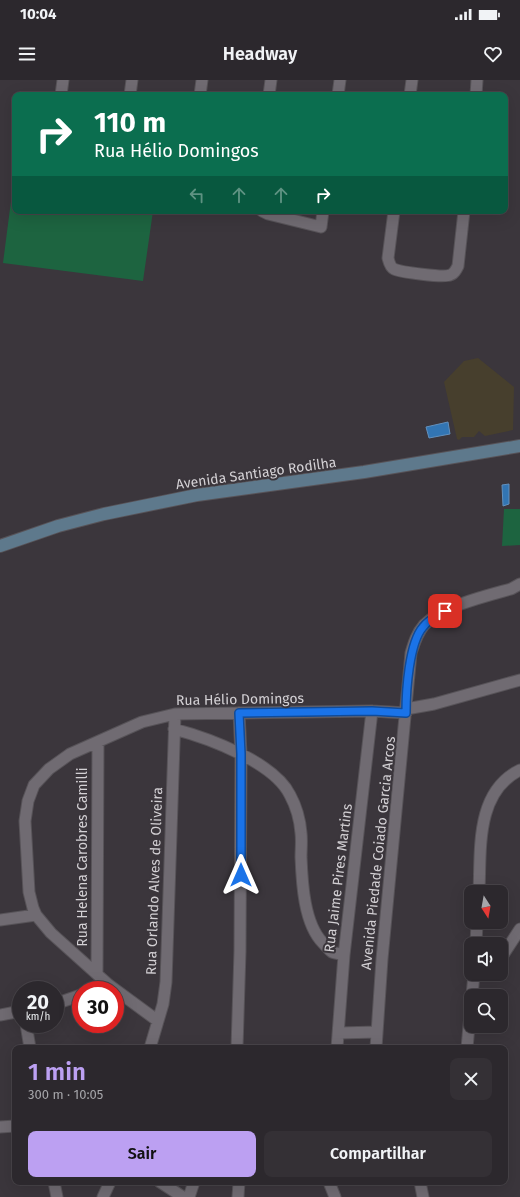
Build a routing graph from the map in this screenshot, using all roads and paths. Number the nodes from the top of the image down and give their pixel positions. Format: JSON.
{"nodes":[{"id":1,"x":63,"y":80,"type":"edge"},
{"id":2,"x":132,"y":80,"type":"edge"},
{"id":3,"x":202,"y":80,"type":"edge"},
{"id":4,"x":271,"y":80,"type":"edge"},
{"id":5,"x":340,"y":80,"type":"edge"},
{"id":6,"x":412,"y":80,"type":"edge"},
{"id":7,"x":477,"y":80,"type":"edge"},
{"id":8,"x":61,"y":92,"type":"edge"},
{"id":9,"x":130,"y":92,"type":"edge"},
{"id":10,"x":200,"y":92,"type":"edge"},
{"id":11,"x":269,"y":92,"type":"edge"},
{"id":12,"x":338,"y":92,"type":"edge"},
{"id":13,"x":410,"y":92,"type":"edge"},
{"id":14,"x":476,"y":92,"type":"edge"},
{"id":15,"x":268,"y":214,"type":"edge"},
{"id":16,"x":323,"y":214,"type":"edge"},
{"id":17,"x":394,"y":214,"type":"edge"},
{"id":18,"x":464,"y":214,"type":"edge"},
{"id":19,"x":520,"y":446,"type":"edge"},
{"id":20,"x":0,"y":546,"type":"edge"},
{"id":21,"x":520,"y":584,"type":"edge"},
{"id":22,"x":520,"y":680,"type":"edge"},
{"id":23,"x":372,"y":711,"type":"junction"},
{"id":24,"x":406,"y":711,"type":"junction"},
{"id":25,"x":239,"y":713,"type":"junction"},
{"id":26,"x":175,"y":714,"type":"junction"},
{"id":27,"x":174,"y":729,"type":"junction"},
{"id":28,"x":98,"y":742,"type":"junction"},
{"id":29,"x":241,"y":754,"type":"junction"},
{"id":30,"x":520,"y":770,"type":"edge"},
{"id":31,"x":479,"y":885,"type":"edge"},
{"id":32,"x":36,"y":915,"type":"junction"},
{"id":33,"x":0,"y":920,"type":"edge"},
{"id":34,"x":520,"y":929,"type":"edge"},
{"id":35,"x":508,"y":945,"type":"edge"},
{"id":36,"x":344,"y":955,"type":"junction"},
{"id":37,"x":97,"y":973,"type":"junction"},
{"id":38,"x":105,"y":981,"type":"edge"},
{"id":39,"x":124,"y":996,"type":"edge"},
{"id":40,"x":12,"y":1013,"type":"edge"},
{"id":41,"x":0,"y":1015,"type":"edge"},
{"id":42,"x":158,"y":1021,"type":"junction"},
{"id":43,"x":377,"y":1032,"type":"junction"},
{"id":44,"x":28,"y":1033,"type":"edge"},
{"id":45,"x":339,"y":1033,"type":"junction"},
{"id":46,"x":468,"y":1033,"type":"edge"},
{"id":47,"x":30,"y":1045,"type":"edge"},
{"id":48,"x":151,"y":1045,"type":"edge"},
{"id":49,"x":237,"y":1045,"type":"edge"},
{"id":50,"x":337,"y":1045,"type":"edge"},
{"id":51,"x":376,"y":1045,"type":"edge"},
{"id":52,"x":467,"y":1045,"type":"edge"},
{"id":53,"x":0,"y":1126,"type":"edge"},
{"id":54,"x":12,"y":1126,"type":"edge"},
{"id":55,"x":55,"y":1185,"type":"edge"},
{"id":56,"x":109,"y":1185,"type":"edge"},
{"id":57,"x":165,"y":1185,"type":"edge"},
{"id":58,"x":193,"y":1185,"type":"edge"},
{"id":59,"x":239,"y":1185,"type":"edge"},
{"id":60,"x":330,"y":1185,"type":"edge"},
{"id":61,"x":421,"y":1185,"type":"edge"},
{"id":62,"x":57,"y":1197,"type":"edge"},
{"id":63,"x":103,"y":1197,"type":"edge"},
{"id":64,"x":183,"y":1197,"type":"edge"},
{"id":65,"x":189,"y":1197,"type":"edge"},
{"id":66,"x":238,"y":1197,"type":"edge"},
{"id":67,"x":335,"y":1197,"type":"edge"},
{"id":68,"x":423,"y":1197,"type":"edge"}],
"edges":[{"from":1,"to":8,"type":"street"},
{"from":2,"to":9,"type":"street"},
{"from":3,"to":10,"type":"street"},
{"from":4,"to":11,"type":"street"},
{"from":5,"to":12,"type":"street"},
{"from":6,"to":13,"type":"street"},
{"from":7,"to":14,"type":"street"},
{"from":15,"to":16,"type":"street"},
{"from":17,"to":18,"type":"street"},
{"from":19,"to":20,"type":"main road","name":"Avenida Santiago Rodilha"},
{"from":21,"to":24,"type":"street","name":"Avenida Piedade Coiado Garcia Arcos"},
{"from":22,"to":24,"type":"street","name":"Rua Hélio Domingos"},
{"from":23,"to":24,"type":"street","name":"Rua Hélio Domingos"},
{"from":23,"to":25,"type":"street","name":"Rua Hélio Domingos"},
{"from":23,"to":36,"type":"street","name":"Rua Jaime Pires Martins"},
{"from":24,"to":43,"type":"street","name":"Avenida Piedade Coiado Garcia Arcos"},
{"from":25,"to":26,"type":"street","name":"Rua Hélio Domingos"},
{"from":25,"to":29,"type":"street"},
{"from":26,"to":27,"type":"street","name":"Rua Orlando Alves de Oliveira"},
{"from":26,"to":28,"type":"street","name":"Rua Hélio Domingos"},
{"from":27,"to":29,"type":"street"},
{"from":27,"to":42,"type":"street","name":"Rua Orlando Alves de Oliveira"},
{"from":28,"to":32,"type":"street","name":"Rua Hélio Domingos"},
{"from":28,"to":37,"type":"street","name":"Rua Helena Carobres Camilli"},
{"from":29,"to":36,"type":"street"},
{"from":29,"to":49,"type":"street"},
{"from":30,"to":31,"type":"street"},
{"from":32,"to":33,"type":"street"},
{"from":32,"to":37,"type":"street"},
{"from":34,"to":35,"type":"street"},
{"from":36,"to":45,"type":"street","name":"Rua Jaime Pires Martins"},
{"from":37,"to":38,"type":"street"},
{"from":39,"to":42,"type":"street"},
{"from":40,"to":41,"type":"street"},
{"from":42,"to":48,"type":"street","name":"Rua Orlando Alves de Oliveira"},
{"from":43,"to":45,"type":"street"},
{"from":43,"to":51,"type":"street","name":"Avenida Piedade Coiado Garcia Arcos"},
{"from":44,"to":47,"type":"street"},
{"from":45,"to":50,"type":"street","name":"Rua Jaime Pires Martins"},
{"from":46,"to":52,"type":"street"},
{"from":53,"to":54,"type":"street"},
{"from":55,"to":62,"type":"street"},
{"from":56,"to":63,"type":"street"},
{"from":57,"to":64,"type":"street"},
{"from":58,"to":65,"type":"street"},
{"from":59,"to":66,"type":"street"},
{"from":60,"to":67,"type":"street"},
{"from":61,"to":68,"type":"street"}]}
